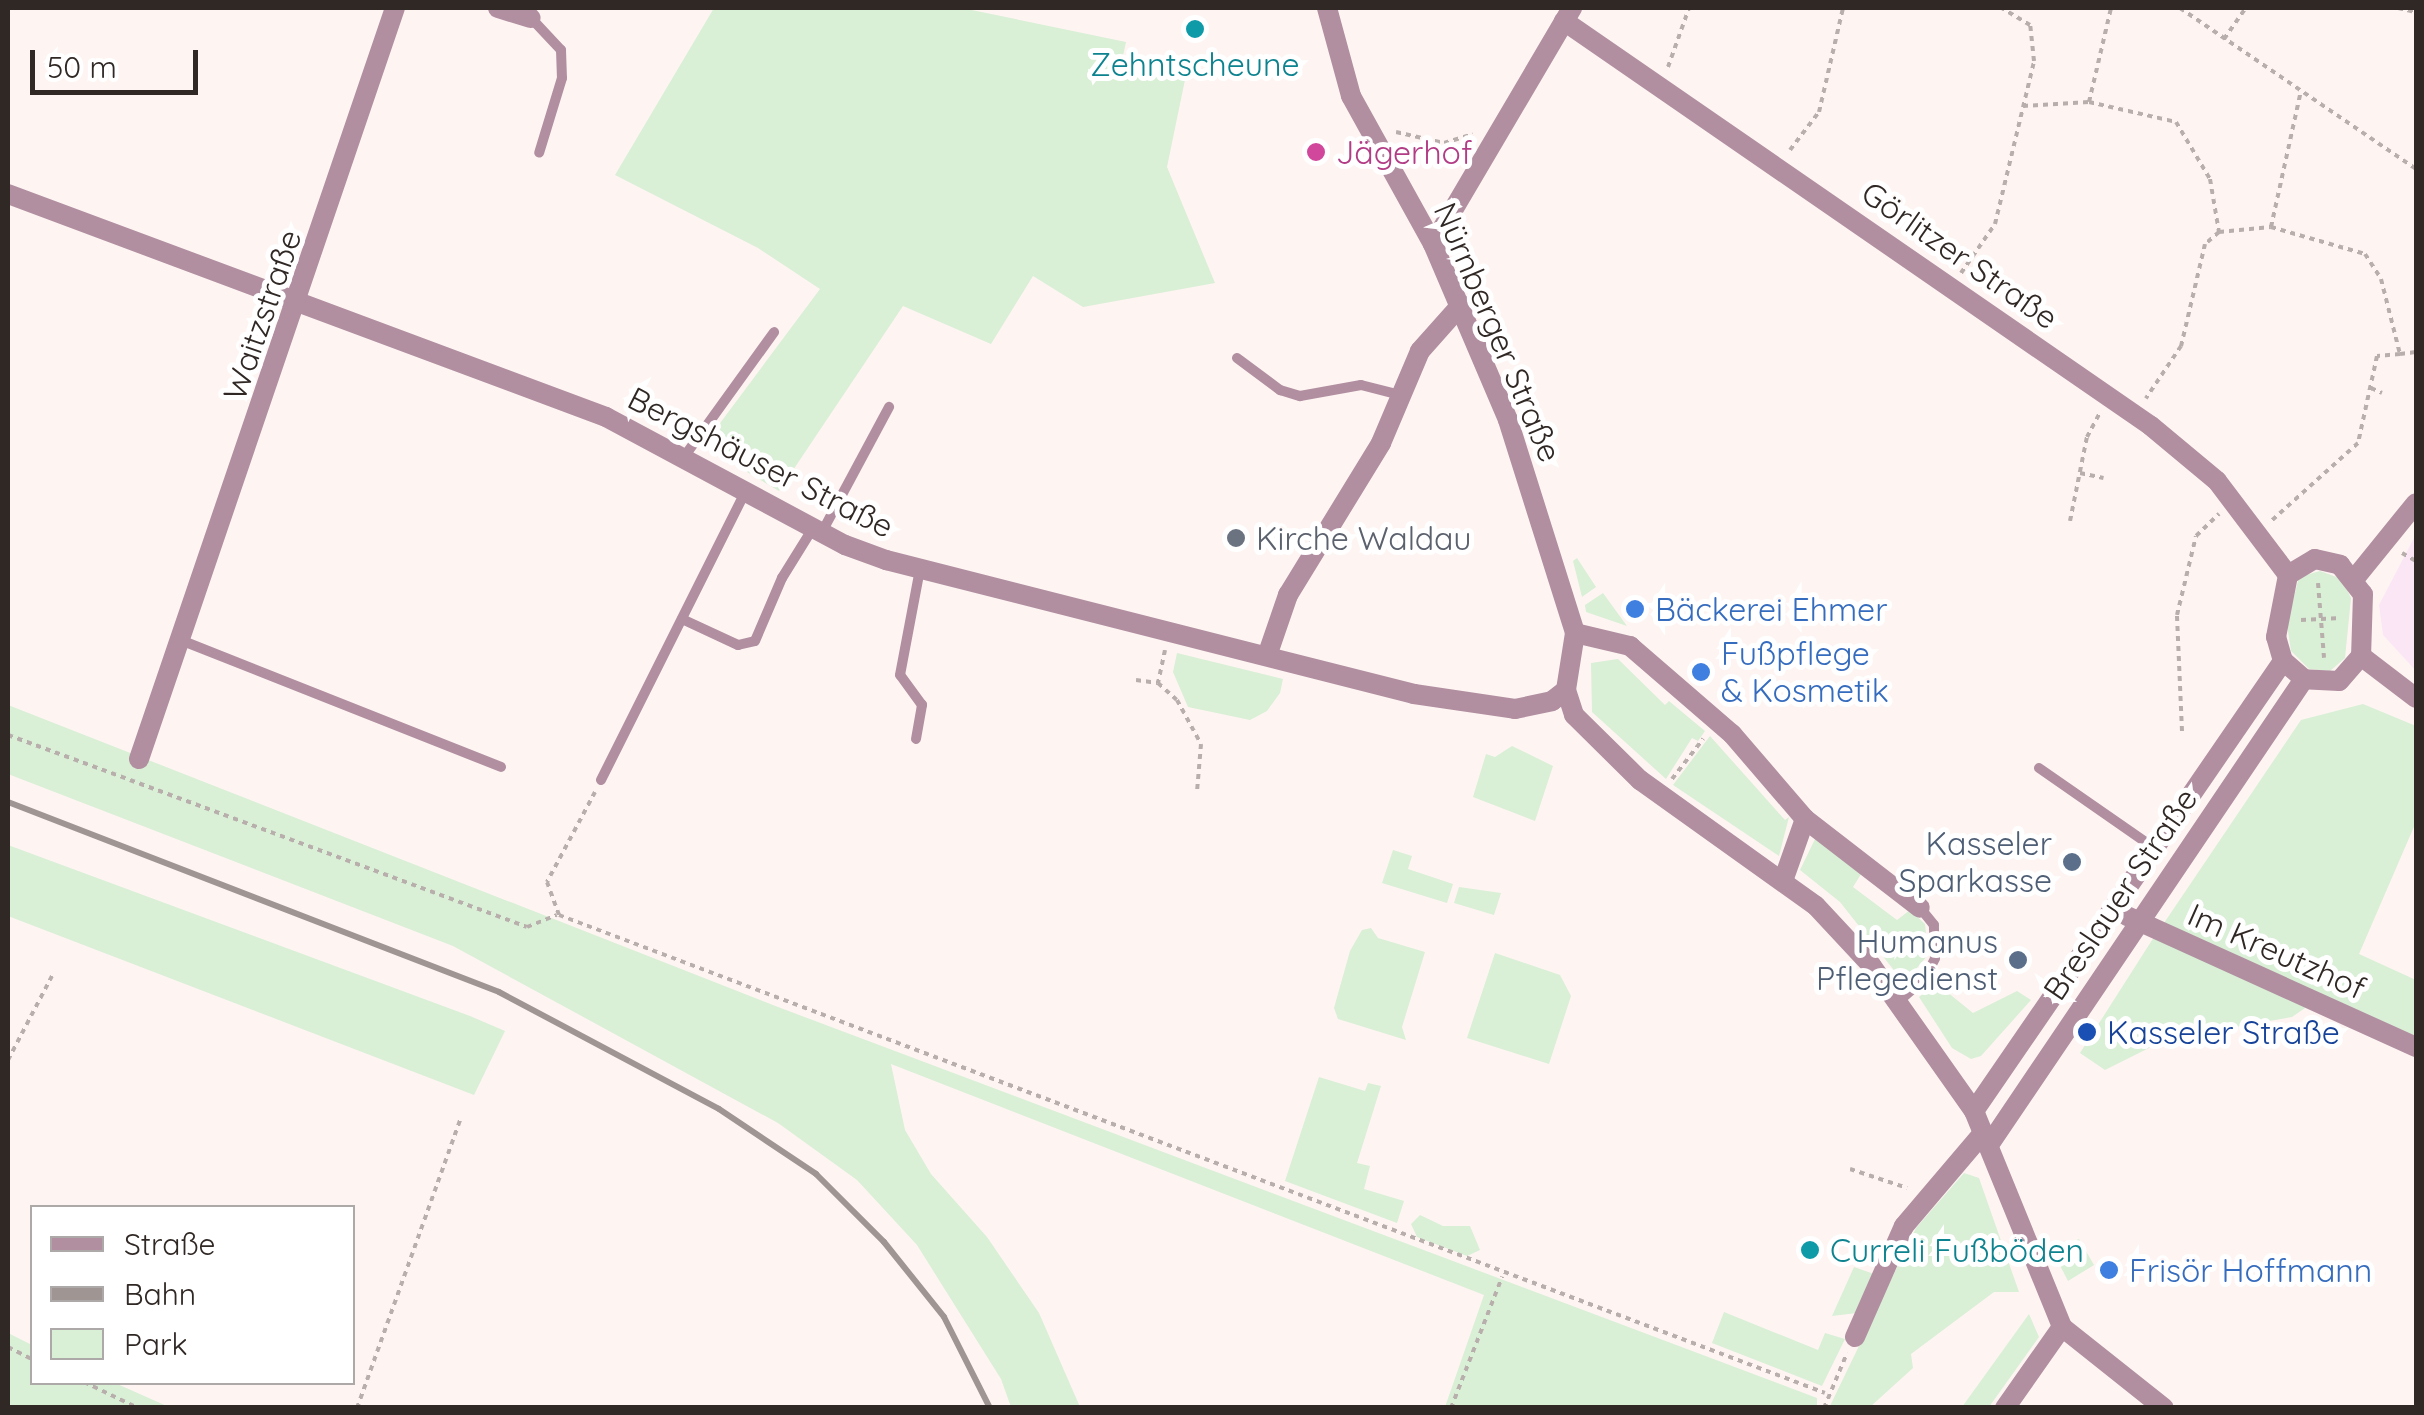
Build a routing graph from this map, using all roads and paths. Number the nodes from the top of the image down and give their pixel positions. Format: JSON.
{"nodes":[{"id":1,"x":394,"y":8,"type":"edge"},
{"id":2,"x":498,"y":8,"type":"edge"},
{"id":3,"x":1327,"y":8,"type":"edge"},
{"id":4,"x":1690,"y":8,"type":"edge"},
{"id":5,"x":1843,"y":8,"type":"edge"},
{"id":6,"x":2002,"y":8,"type":"edge"},
{"id":7,"x":2111,"y":8,"type":"edge"},
{"id":8,"x":2180,"y":8,"type":"edge"},
{"id":9,"x":2246,"y":8,"type":"edge"},
{"id":10,"x":2398,"y":8,"type":"edge"},
{"id":11,"x":2416,"y":12,"type":"edge"},
{"id":12,"x":1568,"y":14,"type":"edge"},
{"id":13,"x":531,"y":18,"type":"joint"},
{"id":14,"x":2224,"y":38,"type":"junction"},
{"id":15,"x":1660,"y":85,"type":"junction"},
{"id":16,"x":2302,"y":89,"type":"junction"},
{"id":17,"x":2089,"y":102,"type":"junction"},
{"id":18,"x":2023,"y":106,"type":"junction"},
{"id":19,"x":1498,"y":133,"type":"junction"},
{"id":20,"x":1372,"y":134,"type":"junction"},
{"id":21,"x":539,"y":153,"type":"dead end"},
{"id":22,"x":1778,"y":166,"type":"junction"},
{"id":23,"x":2416,"y":169,"type":"edge"},
{"id":24,"x":8,"y":194,"type":"edge"},
{"id":25,"x":2270,"y":228,"type":"junction"},
{"id":26,"x":2219,"y":232,"type":"junction"},
{"id":27,"x":1433,"y":244,"type":"junction"},
{"id":28,"x":1953,"y":285,"type":"junction"},
{"id":29,"x":300,"y":299,"type":"junction"},
{"id":30,"x":1461,"y":305,"type":"junction"},
{"id":31,"x":774,"y":332,"type":"dead end"},
{"id":32,"x":2416,"y":352,"type":"edge"},
{"id":33,"x":2400,"y":354,"type":"junction"},
{"id":34,"x":1237,"y":358,"type":"dead end"},
{"id":35,"x":2371,"y":388,"type":"junction"},
{"id":36,"x":2382,"y":393,"type":"dead end"},
{"id":37,"x":1400,"y":395,"type":"junction"},
{"id":38,"x":2109,"y":396,"type":"junction"},
{"id":39,"x":889,"y":406,"type":"dead end"},
{"id":40,"x":2135,"y":414,"type":"junction"},
{"id":41,"x":684,"y":456,"type":"junction"},
{"id":42,"x":2080,"y":473,"type":"junction"},
{"id":43,"x":2103,"y":478,"type":"dead end"},
{"id":44,"x":745,"y":493,"type":"junction"},
{"id":45,"x":2233,"y":501,"type":"junction"},
{"id":46,"x":2416,"y":503,"type":"edge"},
{"id":47,"x":2070,"y":521,"type":"dead end"},
{"id":48,"x":817,"y":530,"type":"junction"},
{"id":49,"x":2258,"y":532,"type":"junction"},
{"id":50,"x":2316,"y":558,"type":"junction"},
{"id":51,"x":920,"y":568,"type":"junction"},
{"id":52,"x":2288,"y":574,"type":"junction"},
{"id":53,"x":2356,"y":577,"type":"junction"},
{"id":54,"x":2365,"y":616,"type":"junction"},
{"id":55,"x":682,"y":619,"type":"junction"},
{"id":56,"x":2321,"y":619,"type":"junction"},
{"id":57,"x":2276,"y":622,"type":"junction"},
{"id":58,"x":1575,"y":633,"type":"junction"},
{"id":59,"x":182,"y":641,"type":"junction"},
{"id":60,"x":1267,"y":656,"type":"junction"},
{"id":61,"x":2360,"y":656,"type":"junction"},
{"id":62,"x":2283,"y":661,"type":"junction"},
{"id":63,"x":1162,"y":663,"type":"dead end"},
{"id":64,"x":2304,"y":679,"type":"junction"},
{"id":65,"x":1136,"y":680,"type":"dead end"},
{"id":66,"x":2326,"y":682,"type":"junction"},
{"id":67,"x":1158,"y":683,"type":"junction"},
{"id":68,"x":1566,"y":690,"type":"junction"},
{"id":69,"x":2416,"y":698,"type":"edge"},
{"id":70,"x":1716,"y":720,"type":"junction"},
{"id":71,"x":2182,"y":730,"type":"dead end"},
{"id":72,"x":8,"y":734,"type":"edge"},
{"id":73,"x":916,"y":739,"type":"dead end"},
{"id":74,"x":139,"y":759,"type":"joint"},
{"id":75,"x":501,"y":767,"type":"dead end"},
{"id":76,"x":2039,"y":768,"type":"dead end"},
{"id":77,"x":130,"y":780,"type":"junction"},
{"id":78,"x":602,"y":780,"type":"joint"},
{"id":79,"x":1196,"y":792,"type":"dead end"},
{"id":80,"x":1660,"y":794,"type":"junction"},
{"id":81,"x":1805,"y":819,"type":"junction"},
{"id":82,"x":2154,"y":848,"type":"junction"},
{"id":83,"x":1783,"y":881,"type":"junction"},
{"id":84,"x":1920,"y":908,"type":"joint"},
{"id":85,"x":2113,"y":909,"type":"junction"},
{"id":86,"x":558,"y":915,"type":"junction"},
{"id":87,"x":2136,"y":921,"type":"junction"},
{"id":88,"x":52,"y":976,"type":"dead end"},
{"id":89,"x":1900,"y":1001,"type":"junction"},
{"id":90,"x":2416,"y":1046,"type":"edge"},
{"id":91,"x":8,"y":1060,"type":"edge"},
{"id":92,"x":1974,"y":1111,"type":"junction"},
{"id":93,"x":460,"y":1120,"type":"dead end"},
{"id":94,"x":1987,"y":1138,"type":"junction"},
{"id":95,"x":1850,"y":1169,"type":"dead end"},
{"id":96,"x":1924,"y":1197,"type":"junction"},
{"id":97,"x":1502,"y":1276,"type":"junction"},
{"id":98,"x":2062,"y":1327,"type":"junction"},
{"id":99,"x":1855,"y":1337,"type":"joint"},
{"id":100,"x":90,"y":1385,"type":"edge"},
{"id":101,"x":1825,"y":1393,"type":"junction"},
{"id":102,"x":138,"y":1408,"type":"edge"},
{"id":103,"x":357,"y":1408,"type":"edge"},
{"id":104,"x":1451,"y":1408,"type":"edge"},
{"id":105,"x":1824,"y":1408,"type":"edge"},
{"id":106,"x":2005,"y":1408,"type":"edge"},
{"id":107,"x":2164,"y":1408,"type":"edge"}],
"edges":[{"from":1,"to":29,"type":"street","name":"Waitzstraße"},
{"from":2,"to":13,"type":"street"},
{"from":3,"to":20,"type":"street","name":"Nürnberger Straße"},
{"from":4,"to":15,"type":"path"},
{"from":5,"to":22,"type":"path"},
{"from":6,"to":18,"type":"path"},
{"from":7,"to":17,"type":"path"},
{"from":8,"to":14,"type":"path"},
{"from":9,"to":14,"type":"path"},
{"from":10,"to":11,"type":"path"},
{"from":12,"to":15,"type":"street","name":"Görlitzer Straße"},
{"from":12,"to":19,"type":"street"},
{"from":13,"to":21,"type":"lane"},
{"from":14,"to":16,"type":"path"},
{"from":15,"to":22,"type":"street","name":"Görlitzer Straße"},
{"from":16,"to":23,"type":"path"},
{"from":16,"to":25,"type":"path"},
{"from":17,"to":18,"type":"path"},
{"from":17,"to":26,"type":"path"},
{"from":18,"to":28,"type":"path"},
{"from":19,"to":20,"type":"path"},
{"from":19,"to":27,"type":"street"},
{"from":20,"to":27,"type":"street","name":"Nürnberger Straße"},
{"from":22,"to":28,"type":"street","name":"Görlitzer Straße"},
{"from":24,"to":29,"type":"street","name":"Bergshäuser Straße"},
{"from":25,"to":26,"type":"path"},
{"from":25,"to":33,"type":"path"},
{"from":26,"to":40,"type":"path"},
{"from":27,"to":30,"type":"street","name":"Nürnberger Straße"},
{"from":28,"to":38,"type":"street","name":"Görlitzer Straße"},
{"from":29,"to":41,"type":"street","name":"Bergshäuser Straße"},
{"from":29,"to":59,"type":"street","name":"Waitzstraße"},
{"from":30,"to":37,"type":"street"},
{"from":30,"to":58,"type":"street","name":"Nürnberger Straße"},
{"from":31,"to":41,"type":"lane"},
{"from":32,"to":33,"type":"path"},
{"from":33,"to":35,"type":"path"},
{"from":34,"to":37,"type":"lane"},
{"from":35,"to":36,"type":"path"},
{"from":35,"to":49,"type":"path"},
{"from":37,"to":60,"type":"street"},
{"from":38,"to":40,"type":"street","name":"Görlitzer Straße"},
{"from":38,"to":42,"type":"path"},
{"from":39,"to":48,"type":"lane"},
{"from":40,"to":45,"type":"street","name":"Görlitzer Straße"},
{"from":41,"to":44,"type":"street","name":"Bergshäuser Straße"},
{"from":42,"to":43,"type":"path"},
{"from":42,"to":47,"type":"path"},
{"from":44,"to":48,"type":"street","name":"Bergshäuser Straße"},
{"from":44,"to":55,"type":"lane"},
{"from":45,"to":49,"type":"street","name":"Görlitzer Straße"},
{"from":45,"to":71,"type":"path"},
{"from":46,"to":53,"type":"street"},
{"from":48,"to":51,"type":"street","name":"Bergshäuser Straße"},
{"from":48,"to":55,"type":"lane"},
{"from":49,"to":52,"type":"street","name":"Görlitzer Straße"},
{"from":50,"to":52,"type":"street"},
{"from":50,"to":53,"type":"street"},
{"from":50,"to":56,"type":"path"},
{"from":51,"to":60,"type":"street","name":"Bergshäuser Straße"},
{"from":51,"to":73,"type":"lane"},
{"from":52,"to":57,"type":"street"},
{"from":53,"to":54,"type":"street"},
{"from":54,"to":56,"type":"path"},
{"from":54,"to":61,"type":"street"},
{"from":55,"to":78,"type":"lane"},
{"from":56,"to":57,"type":"path"},
{"from":56,"to":66,"type":"path"},
{"from":57,"to":62,"type":"street"},
{"from":58,"to":68,"type":"street","name":"Nürnberger Straße"},
{"from":58,"to":70,"type":"street"},
{"from":59,"to":74,"type":"street","name":"Waitzstraße"},
{"from":59,"to":75,"type":"lane"},
{"from":60,"to":68,"type":"street","name":"Bergshäuser Straße"},
{"from":61,"to":66,"type":"street"},
{"from":61,"to":69,"type":"street"},
{"from":62,"to":64,"type":"street"},
{"from":62,"to":82,"type":"street","name":"Breslauer Straße"},
{"from":63,"to":67,"type":"path"},
{"from":64,"to":66,"type":"street"},
{"from":64,"to":87,"type":"street","name":"Breslauer Straße"},
{"from":65,"to":67,"type":"path"},
{"from":67,"to":79,"type":"path"},
{"from":68,"to":80,"type":"street"},
{"from":70,"to":80,"type":"path"},
{"from":70,"to":81,"type":"street"},
{"from":72,"to":77,"type":"path"},
{"from":74,"to":77,"type":"path"},
{"from":76,"to":82,"type":"lane"},
{"from":77,"to":86,"type":"path"},
{"from":78,"to":86,"type":"path"},
{"from":80,"to":83,"type":"street"},
{"from":81,"to":83,"type":"street"},
{"from":81,"to":84,"type":"street"},
{"from":82,"to":85,"type":"street","name":"Breslauer Straße"},
{"from":83,"to":89,"type":"street"},
{"from":84,"to":89,"type":"lane"},
{"from":85,"to":87,"type":"street","name":"Im Kreutzhof"},
{"from":85,"to":92,"type":"street","name":"Breslauer Straße"},
{"from":86,"to":97,"type":"path"},
{"from":87,"to":90,"type":"street","name":"Im Kreutzhof"},
{"from":87,"to":94,"type":"street","name":"Breslauer Straße"},
{"from":88,"to":91,"type":"path"},
{"from":89,"to":92,"type":"street"},
{"from":92,"to":94,"type":"street"},
{"from":93,"to":103,"type":"path"},
{"from":94,"to":96,"type":"street"},
{"from":94,"to":98,"type":"street"},
{"from":95,"to":96,"type":"path"},
{"from":96,"to":99,"type":"street"},
{"from":97,"to":101,"type":"path"},
{"from":97,"to":104,"type":"path"},
{"from":98,"to":106,"type":"street"},
{"from":98,"to":107,"type":"street"},
{"from":99,"to":101,"type":"path"},
{"from":100,"to":102,"type":"path"},
{"from":101,"to":105,"type":"path"}]}
